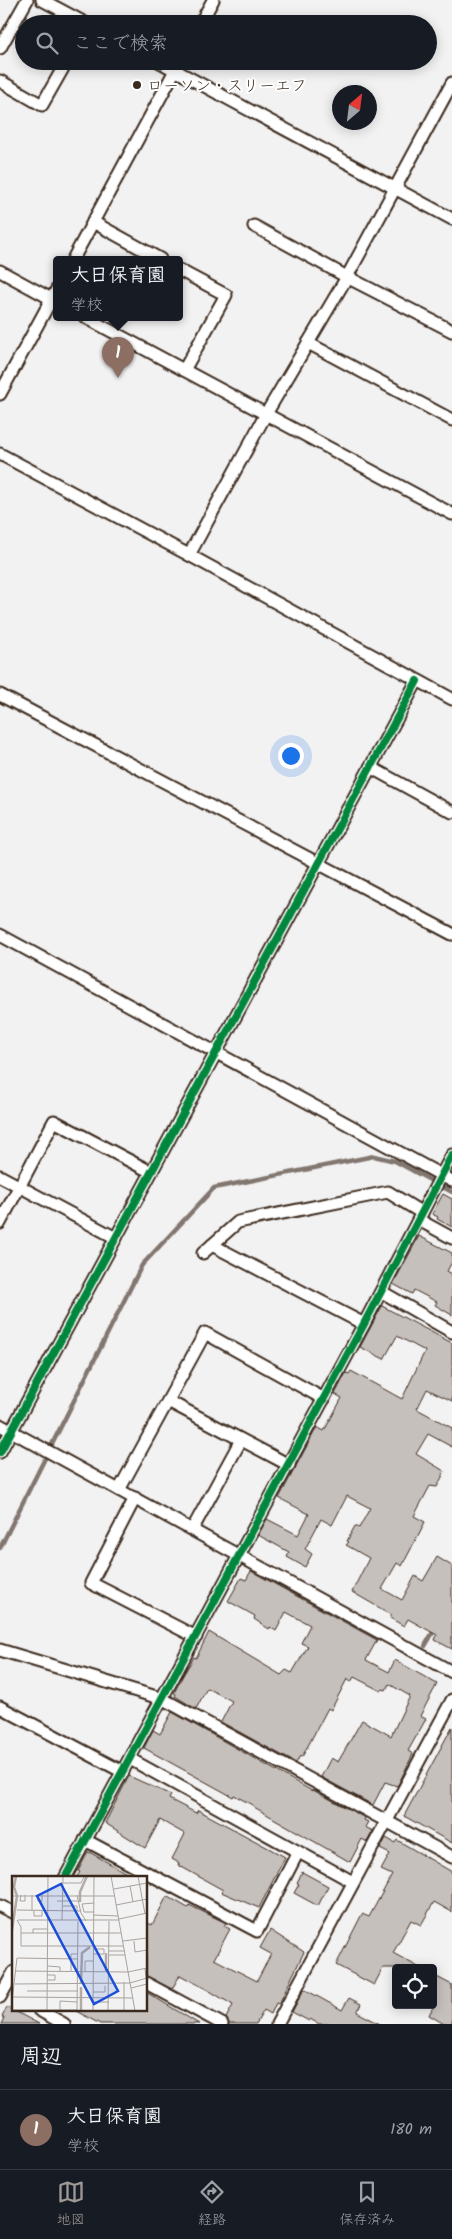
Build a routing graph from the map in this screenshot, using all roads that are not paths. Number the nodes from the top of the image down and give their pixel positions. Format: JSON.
{"nodes":[{"id":1,"x":27,"y":0,"type":"edge"},
{"id":2,"x":213,"y":0,"type":"edge"},
{"id":3,"x":46,"y":1,"type":"edge"},
{"id":4,"x":19,"y":15,"type":"edge"},
{"id":5,"x":71,"y":15,"type":"edge"},
{"id":6,"x":205,"y":15,"type":"edge"},
{"id":7,"x":15,"y":21,"type":"edge"},
{"id":8,"x":0,"y":48,"type":"edge"},
{"id":9,"x":62,"y":70,"type":"edge"},
{"id":10,"x":176,"y":70,"type":"edge"},
{"id":11,"x":185,"y":70,"type":"edge"},
{"id":12,"x":0,"y":81,"type":"edge"},
{"id":13,"x":452,"y":83,"type":"edge"},
{"id":14,"x":395,"y":188,"type":"junction"},
{"id":15,"x":452,"y":219,"type":"edge"},
{"id":16,"x":93,"y":222,"type":"junction"},
{"id":17,"x":254,"y":226,"type":"dead end"},
{"id":18,"x":75,"y":256,"type":"edge"},
{"id":19,"x":155,"y":256,"type":"edge"},
{"id":20,"x":0,"y":271,"type":"edge"},
{"id":21,"x":183,"y":272,"type":"edge"},
{"id":22,"x":347,"y":277,"type":"junction"},
{"id":23,"x":53,"y":296,"type":"edge"},
{"id":24,"x":53,"y":301,"type":"edge"},
{"id":25,"x":92,"y":321,"type":"edge"},
{"id":26,"x":452,"y":331,"type":"edge"},
{"id":27,"x":308,"y":343,"type":"junction"},
{"id":28,"x":184,"y":370,"type":"junction"},
{"id":29,"x":0,"y":394,"type":"edge"},
{"id":30,"x":266,"y":414,"type":"junction"},
{"id":31,"x":452,"y":420,"type":"edge"},
{"id":32,"x":0,"y":454,"type":"edge"},
{"id":33,"x":452,"y":514,"type":"edge"},
{"id":34,"x":188,"y":555,"type":"junction"},
{"id":35,"x":418,"y":680,"type":"junction"},
{"id":36,"x":0,"y":695,"type":"edge"},
{"id":37,"x":452,"y":700,"type":"edge"},
{"id":38,"x":370,"y":767,"type":"junction"},
{"id":39,"x":452,"y":812,"type":"edge"},
{"id":40,"x":318,"y":863,"type":"junction"},
{"id":41,"x":452,"y":934,"type":"edge"},
{"id":42,"x":0,"y":935,"type":"edge"},
{"id":43,"x":216,"y":1052,"type":"junction"},
{"id":44,"x":452,"y":1154,"type":"edge"},
{"id":45,"x":151,"y":1172,"type":"junction"},
{"id":46,"x":0,"y":1176,"type":"edge"},
{"id":47,"x":438,"y":1180,"type":"junction"},
{"id":48,"x":452,"y":1181,"type":"edge"},
{"id":49,"x":19,"y":1186,"type":"junction"},
{"id":50,"x":420,"y":1217,"type":"junction"},
{"id":51,"x":0,"y":1223,"type":"edge"},
{"id":52,"x":116,"y":1238,"type":"junction"},
{"id":53,"x":452,"y":1238,"type":"edge"},
{"id":54,"x":212,"y":1245,"type":"junction"},
{"id":55,"x":203,"y":1253,"type":"dead end"},
{"id":56,"x":382,"y":1292,"type":"junction"},
{"id":57,"x":364,"y":1324,"type":"junction"},
{"id":58,"x":452,"y":1332,"type":"edge"},
{"id":59,"x":324,"y":1398,"type":"junction"},
{"id":60,"x":168,"y":1401,"type":"junction"},
{"id":61,"x":0,"y":1425,"type":"edge"},
{"id":62,"x":11,"y":1431,"type":"junction"},
{"id":63,"x":241,"y":1440,"type":"junction"},
{"id":64,"x":0,"y":1452,"type":"edge"},
{"id":65,"x":289,"y":1465,"type":"junction"},
{"id":66,"x":119,"y":1490,"type":"junction"},
{"id":67,"x":135,"y":1498,"type":"junction"},
{"id":68,"x":192,"y":1530,"type":"junction"},
{"id":69,"x":240,"y":1556,"type":"junction"},
{"id":70,"x":196,"y":1637,"type":"junction"},
{"id":71,"x":0,"y":1650,"type":"edge"},
{"id":72,"x":452,"y":1672,"type":"edge"},
{"id":73,"x":163,"y":1699,"type":"junction"},
{"id":74,"x":452,"y":1700,"type":"edge"},
{"id":75,"x":0,"y":1707,"type":"edge"},
{"id":76,"x":130,"y":1758,"type":"junction"},
{"id":77,"x":122,"y":1772,"type":"junction"},
{"id":78,"x":386,"y":1822,"type":"junction"},
{"id":79,"x":85,"y":1840,"type":"junction"},
{"id":80,"x":298,"y":1852,"type":"junction"},
{"id":81,"x":452,"y":1857,"type":"edge"},
{"id":82,"x":66,"y":1876,"type":"edge"},
{"id":83,"x":353,"y":1882,"type":"junction"},
{"id":84,"x":0,"y":1906,"type":"edge"},
{"id":85,"x":12,"y":1912,"type":"edge"},
{"id":86,"x":12,"y":1978,"type":"edge"},
{"id":87,"x":148,"y":1984,"type":"edge"},
{"id":88,"x":6,"y":1995,"type":"edge"},
{"id":89,"x":43,"y":2012,"type":"edge"},
{"id":90,"x":64,"y":2024,"type":"edge"},
{"id":91,"x":222,"y":2024,"type":"edge"},
{"id":92,"x":277,"y":2024,"type":"edge"}],
"edges":[{"from":1,"to":4,"type":"street"},
{"from":2,"to":6,"type":"street"},
{"from":3,"to":5,"type":"street"},
{"from":7,"to":8,"type":"street"},
{"from":9,"to":12,"type":"street"},
{"from":10,"to":16,"type":"street"},
{"from":11,"to":14,"type":"street"},
{"from":13,"to":14,"type":"street"},
{"from":14,"to":15,"type":"street"},
{"from":14,"to":22,"type":"street"},
{"from":16,"to":18,"type":"street"},
{"from":16,"to":19,"type":"street"},
{"from":17,"to":22,"type":"street"},
{"from":20,"to":23,"type":"street"},
{"from":21,"to":28,"type":"street"},
{"from":22,"to":26,"type":"street"},
{"from":22,"to":27,"type":"street"},
{"from":24,"to":29,"type":"street"},
{"from":25,"to":28,"type":"street"},
{"from":27,"to":30,"type":"street"},
{"from":27,"to":31,"type":"street"},
{"from":28,"to":30,"type":"street"},
{"from":30,"to":33,"type":"street"},
{"from":30,"to":34,"type":"street"},
{"from":32,"to":34,"type":"street"},
{"from":34,"to":35,"type":"street"},
{"from":35,"to":37,"type":"street"},
{"from":35,"to":38,"type":"street"},
{"from":36,"to":40,"type":"street"},
{"from":38,"to":39,"type":"street"},
{"from":38,"to":40,"type":"street"},
{"from":40,"to":41,"type":"street"},
{"from":40,"to":43,"type":"street"},
{"from":42,"to":43,"type":"street"},
{"from":43,"to":45,"type":"street"},
{"from":43,"to":47,"type":"street"},
{"from":44,"to":47,"type":"street"},
{"from":45,"to":49,"type":"street"},
{"from":45,"to":52,"type":"street"},
{"from":46,"to":49,"type":"street"},
{"from":47,"to":48,"type":"street"},
{"from":47,"to":50,"type":"street"},
{"from":49,"to":51,"type":"street"},
{"from":49,"to":52,"type":"street"},
{"from":50,"to":53,"type":"street"},
{"from":50,"to":54,"type":"street"},
{"from":50,"to":56,"type":"street"},
{"from":52,"to":62,"type":"street"},
{"from":54,"to":55,"type":"street"},
{"from":54,"to":57,"type":"street"},
{"from":56,"to":57,"type":"street"},
{"from":56,"to":58,"type":"street"},
{"from":57,"to":59,"type":"street"},
{"from":59,"to":60,"type":"street"},
{"from":59,"to":65,"type":"street"},
{"from":60,"to":63,"type":"street"},
{"from":60,"to":66,"type":"street"},
{"from":61,"to":62,"type":"street"},
{"from":62,"to":64,"type":"street"},
{"from":62,"to":66,"type":"street"},
{"from":63,"to":65,"type":"street"},
{"from":63,"to":68,"type":"street"},
{"from":65,"to":69,"type":"street"},
{"from":66,"to":67,"type":"street"},
{"from":67,"to":68,"type":"street"},
{"from":67,"to":70,"type":"street"},
{"from":68,"to":69,"type":"street"},
{"from":69,"to":70,"type":"street"},
{"from":69,"to":72,"type":"street"},
{"from":70,"to":73,"type":"street"},
{"from":71,"to":73,"type":"street"},
{"from":73,"to":76,"type":"street"},
{"from":73,"to":78,"type":"street"},
{"from":74,"to":78,"type":"street"},
{"from":75,"to":77,"type":"street"},
{"from":76,"to":77,"type":"street"},
{"from":76,"to":80,"type":"street"},
{"from":77,"to":79,"type":"street"},
{"from":78,"to":81,"type":"street"},
{"from":78,"to":83,"type":"street"},
{"from":79,"to":80,"type":"street"},
{"from":79,"to":82,"type":"street"},
{"from":80,"to":83,"type":"street"},
{"from":83,"to":92,"type":"street"},
{"from":84,"to":85,"type":"street"},
{"from":86,"to":88,"type":"street"},
{"from":87,"to":91,"type":"street"},
{"from":89,"to":90,"type":"street"}]}
